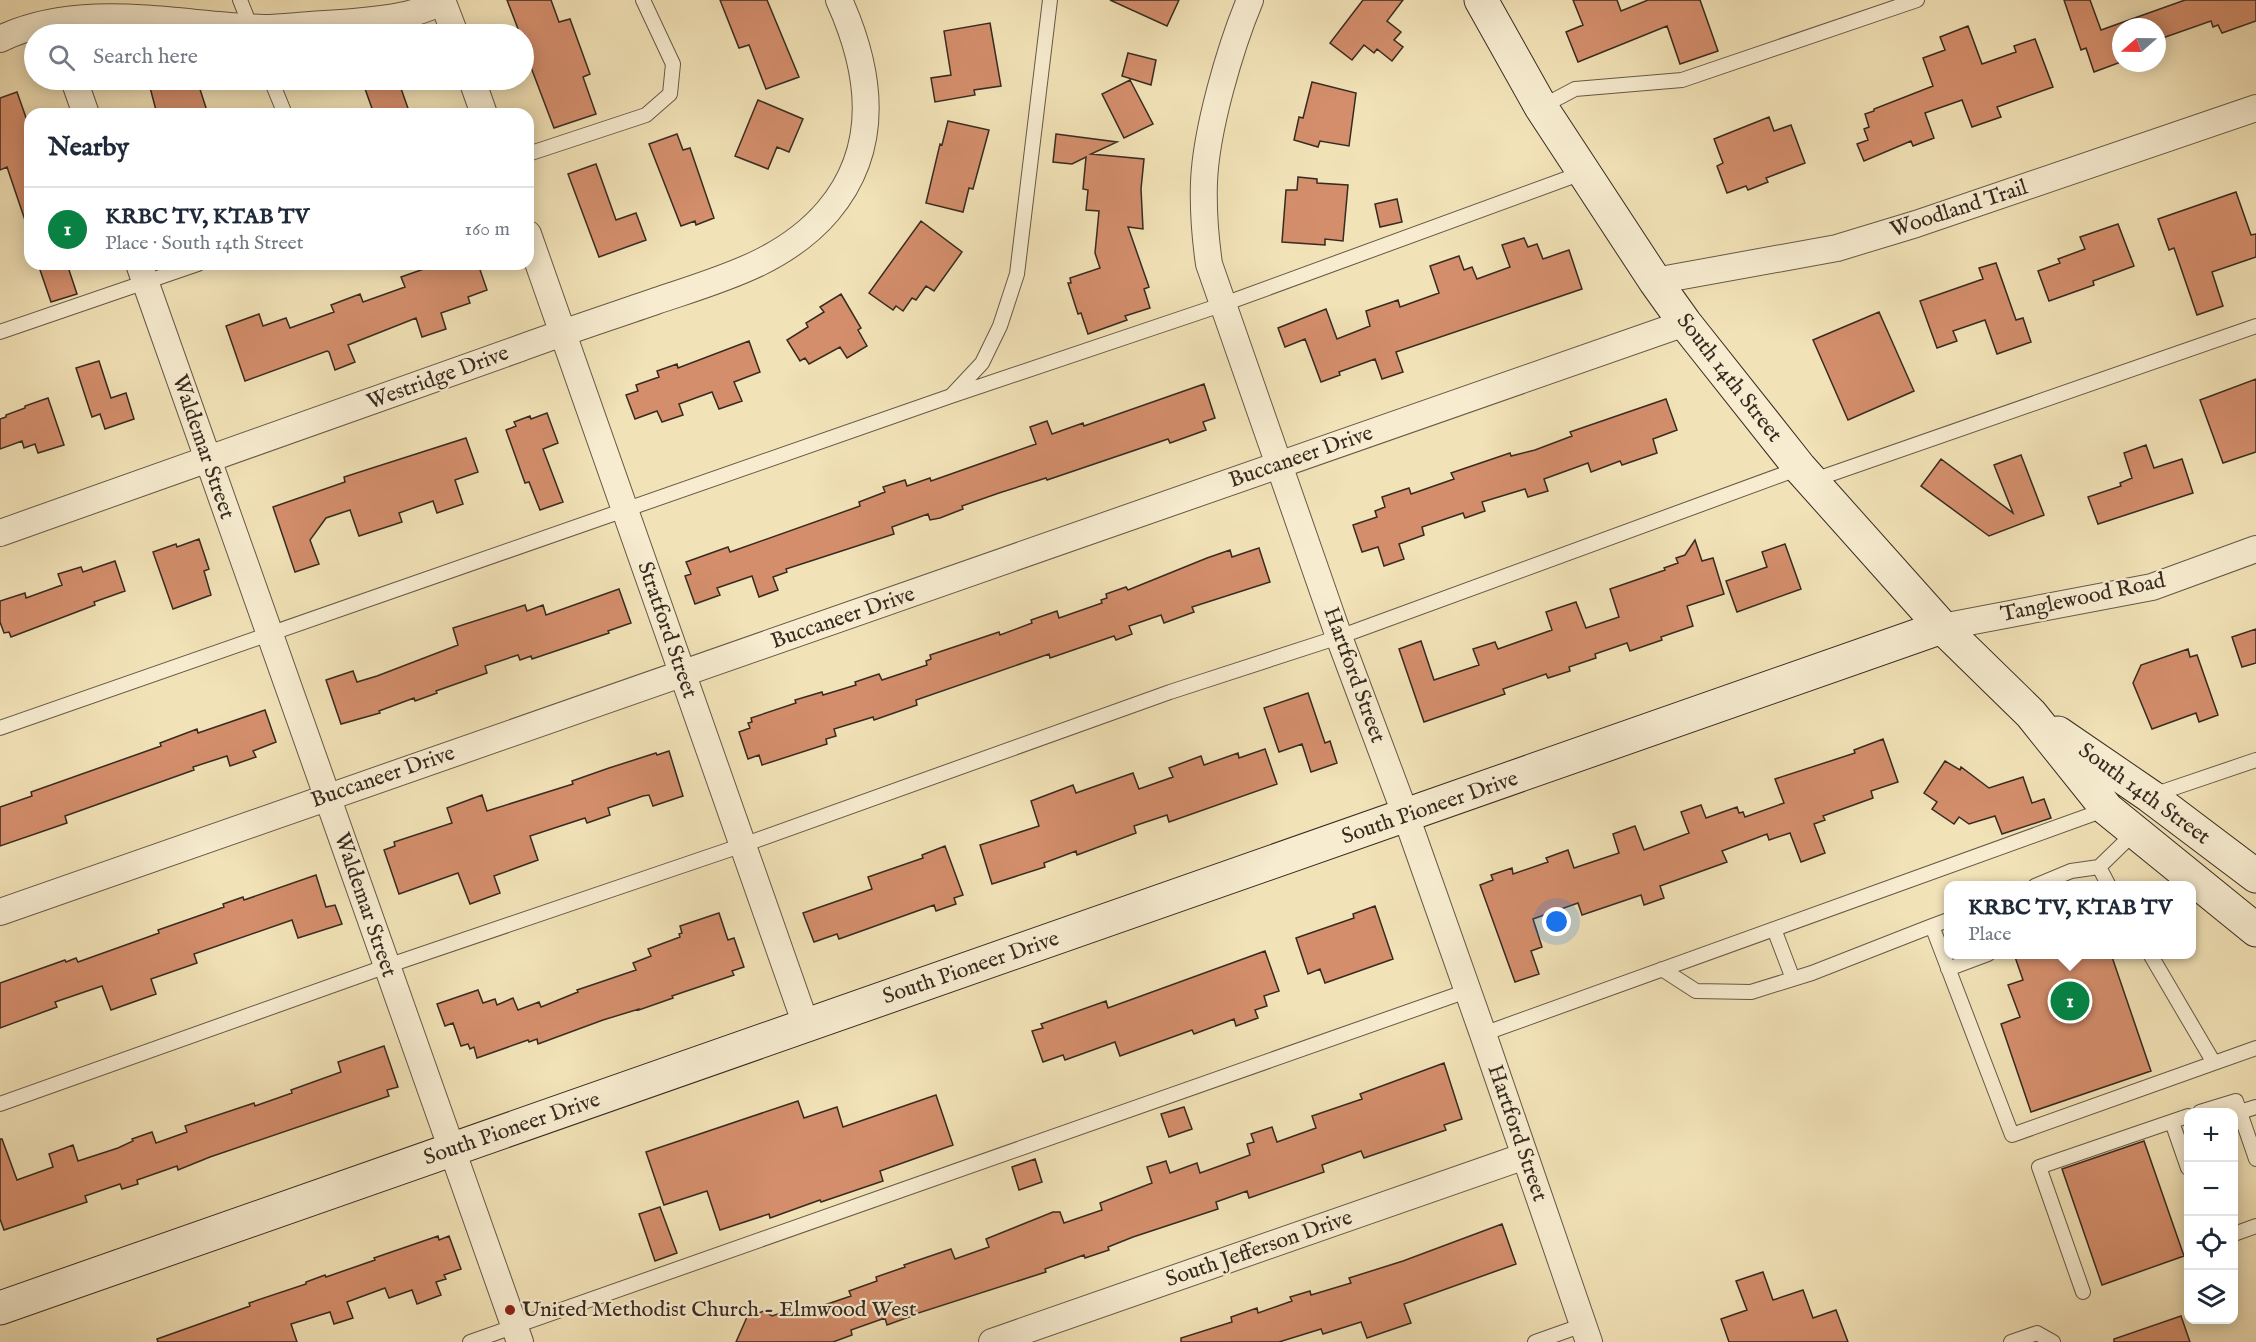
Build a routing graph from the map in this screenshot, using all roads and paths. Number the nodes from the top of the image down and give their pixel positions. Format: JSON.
{"nodes":[{"id":1,"x":240,"y":0,"type":"edge"},
{"id":2,"x":643,"y":0,"type":"edge"},
{"id":3,"x":839,"y":0,"type":"edge"},
{"id":4,"x":1050,"y":0,"type":"edge"},
{"id":5,"x":1251,"y":0,"type":"edge"},
{"id":6,"x":1481,"y":0,"type":"edge"},
{"id":7,"x":1917,"y":0,"type":"edge"},
{"id":8,"x":443,"y":1,"type":"edge"},
{"id":9,"x":52,"y":18,"type":"edge"},
{"id":10,"x":34,"y":24,"type":"edge"},
{"id":11,"x":203,"y":24,"type":"edge"},
{"id":12,"x":249,"y":24,"type":"edge"},
{"id":13,"x":317,"y":24,"type":"edge"},
{"id":14,"x":451,"y":24,"type":"edge"},
{"id":15,"x":24,"y":28,"type":"edge"},
{"id":16,"x":0,"y":39,"type":"edge"},
{"id":17,"x":78,"y":90,"type":"edge"},
{"id":18,"x":275,"y":90,"type":"edge"},
{"id":19,"x":476,"y":90,"type":"edge"},
{"id":20,"x":1541,"y":107,"type":"junction"},
{"id":21,"x":84,"y":108,"type":"edge"},
{"id":22,"x":283,"y":108,"type":"edge"},
{"id":23,"x":482,"y":108,"type":"edge"},
{"id":24,"x":2256,"y":108,"type":"edge"},
{"id":25,"x":534,"y":152,"type":"edge"},
{"id":26,"x":1582,"y":173,"type":"junction"},
{"id":27,"x":534,"y":250,"type":"edge"},
{"id":28,"x":161,"y":270,"type":"edge"},
{"id":29,"x":142,"y":273,"type":"edge"},
{"id":30,"x":1655,"y":281,"type":"junction"},
{"id":31,"x":1224,"y":304,"type":"junction"},
{"id":32,"x":1685,"y":323,"type":"junction"},
{"id":33,"x":2256,"y":326,"type":"edge"},
{"id":34,"x":0,"y":332,"type":"edge"},
{"id":35,"x":564,"y":332,"type":"junction"},
{"id":36,"x":951,"y":396,"type":"junction"},
{"id":37,"x":208,"y":460,"type":"junction"},
{"id":38,"x":1280,"y":464,"type":"junction"},
{"id":39,"x":1805,"y":474,"type":"junction"},
{"id":40,"x":625,"y":509,"type":"junction"},
{"id":41,"x":0,"y":533,"type":"edge"},
{"id":42,"x":2256,"y":549,"type":"edge"},
{"id":43,"x":1942,"y":627,"type":"junction"},
{"id":44,"x":270,"y":635,"type":"junction"},
{"id":45,"x":1339,"y":637,"type":"junction"},
{"id":46,"x":683,"y":674,"type":"junction"},
{"id":47,"x":2031,"y":714,"type":"junction"},
{"id":48,"x":0,"y":728,"type":"edge"},
{"id":49,"x":2256,"y":760,"type":"edge"},
{"id":50,"x":328,"y":796,"type":"junction"},
{"id":51,"x":2150,"y":796,"type":"junction"},
{"id":52,"x":2107,"y":809,"type":"junction"},
{"id":53,"x":1406,"y":816,"type":"junction"},
{"id":54,"x":2135,"y":832,"type":"junction"},
{"id":55,"x":743,"y":845,"type":"junction"},
{"id":56,"x":2099,"y":867,"type":"junction"},
{"id":57,"x":2256,"y":876,"type":"edge"},
{"id":58,"x":2046,"y":881,"type":"edge"},
{"id":59,"x":2107,"y":881,"type":"edge"},
{"id":60,"x":2196,"y":881,"type":"edge"},
{"id":61,"x":2196,"y":881,"type":"edge"},
{"id":62,"x":0,"y":912,"type":"edge"},
{"id":63,"x":1944,"y":922,"type":"edge"},
{"id":64,"x":1932,"y":926,"type":"junction"},
{"id":65,"x":1774,"y":929,"type":"junction"},
{"id":66,"x":2256,"y":930,"type":"edge"},
{"id":67,"x":1944,"y":958,"type":"edge"},
{"id":68,"x":1944,"y":959,"type":"edge"},
{"id":69,"x":1975,"y":959,"type":"edge"},
{"id":70,"x":2153,"y":959,"type":"edge"},
{"id":71,"x":387,"y":966,"type":"junction"},
{"id":72,"x":1662,"y":969,"type":"junction"},
{"id":73,"x":1948,"y":969,"type":"junction"},
{"id":74,"x":1792,"y":979,"type":"junction"},
{"id":75,"x":1467,"y":991,"type":"junction"},
{"id":76,"x":806,"y":1025,"type":"junction"},
{"id":77,"x":1483,"y":1034,"type":"junction"},
{"id":78,"x":2256,"y":1048,"type":"edge"},
{"id":79,"x":2214,"y":1063,"type":"junction"},
{"id":80,"x":0,"y":1104,"type":"edge"},
{"id":81,"x":2256,"y":1107,"type":"edge"},
{"id":82,"x":2215,"y":1108,"type":"edge"},
{"id":83,"x":2240,"y":1112,"type":"junction"},
{"id":84,"x":2184,"y":1118,"type":"edge"},
{"id":85,"x":2172,"y":1122,"type":"junction"},
{"id":86,"x":451,"y":1151,"type":"junction"},
{"id":87,"x":1525,"y":1156,"type":"junction"},
{"id":88,"x":2256,"y":1159,"type":"edge"},
{"id":89,"x":2186,"y":1162,"type":"edge"},
{"id":90,"x":2256,"y":1226,"type":"edge"},
{"id":91,"x":2238,"y":1233,"type":"edge"},
{"id":92,"x":2083,"y":1292,"type":"dead end"},
{"id":93,"x":0,"y":1308,"type":"edge"},
{"id":94,"x":517,"y":1334,"type":"edge"},
{"id":95,"x":1586,"y":1334,"type":"edge"},
{"id":96,"x":470,"y":1342,"type":"edge"},
{"id":97,"x":992,"y":1342,"type":"edge"},
{"id":98,"x":1535,"y":1342,"type":"edge"},
{"id":99,"x":2011,"y":1342,"type":"edge"},
{"id":100,"x":2053,"y":1342,"type":"edge"}],
"edges":[{"from":1,"to":12,"type":"lane"},
{"from":2,"to":25,"type":"lane"},
{"from":3,"to":35,"type":"street","name":"Westridge Drive"},
{"from":4,"to":36,"type":"lane"},
{"from":5,"to":31,"type":"street","name":"Hartford Street"},
{"from":6,"to":20,"type":"street","name":"South 14th Street"},
{"from":7,"to":20,"type":"lane"},
{"from":8,"to":13,"type":"street"},
{"from":8,"to":14,"type":"street"},
{"from":9,"to":10,"type":"street"},
{"from":9,"to":11,"type":"street"},
{"from":15,"to":16,"type":"street"},
{"from":17,"to":21,"type":"street"},
{"from":18,"to":22,"type":"lane"},
{"from":19,"to":23,"type":"street"},
{"from":20,"to":26,"type":"street","name":"South 14th Street"},
{"from":24,"to":30,"type":"street","name":"Woodland Trail"},
{"from":26,"to":30,"type":"street","name":"South 14th Street"},
{"from":26,"to":31,"type":"lane"},
{"from":27,"to":35,"type":"street","name":"Stratford Street"},
{"from":28,"to":29,"type":"lane"},
{"from":29,"to":34,"type":"lane"},
{"from":29,"to":37,"type":"street","name":"Waldemar Street"},
{"from":30,"to":32,"type":"street","name":"South 14th Street"},
{"from":31,"to":36,"type":"lane"},
{"from":31,"to":38,"type":"street","name":"Hartford Street"},
{"from":32,"to":38,"type":"street","name":"Buccaneer Drive"},
{"from":32,"to":39,"type":"street","name":"South 14th Street"},
{"from":33,"to":39,"type":"lane"},
{"from":35,"to":37,"type":"street","name":"Westridge Drive"},
{"from":35,"to":40,"type":"street","name":"Stratford Street"},
{"from":36,"to":40,"type":"lane"},
{"from":37,"to":41,"type":"street","name":"Westridge Drive"},
{"from":37,"to":44,"type":"street","name":"Waldemar Street"},
{"from":38,"to":45,"type":"street","name":"Hartford Street"},
{"from":38,"to":46,"type":"street","name":"Buccaneer Drive"},
{"from":39,"to":43,"type":"street","name":"South 14th Street"},
{"from":39,"to":45,"type":"lane"},
{"from":40,"to":44,"type":"lane"},
{"from":40,"to":46,"type":"street","name":"Stratford Street"},
{"from":42,"to":43,"type":"street","name":"Tanglewood Road"},
{"from":43,"to":47,"type":"street","name":"South 14th Street"},
{"from":43,"to":53,"type":"street","name":"South Pioneer Drive"},
{"from":44,"to":48,"type":"lane"},
{"from":44,"to":50,"type":"street","name":"Waldemar Street"},
{"from":45,"to":53,"type":"street","name":"Hartford Street"},
{"from":45,"to":55,"type":"lane"},
{"from":46,"to":50,"type":"street","name":"Buccaneer Drive"},
{"from":46,"to":55,"type":"street","name":"Stratford Street"},
{"from":47,"to":51,"type":"street","name":"South 14th Street"},
{"from":47,"to":52,"type":"street","name":"South 14th Street"},
{"from":49,"to":51,"type":"lane"},
{"from":50,"to":62,"type":"street","name":"Buccaneer Drive"},
{"from":50,"to":71,"type":"street","name":"Waldemar Street"},
{"from":51,"to":52,"type":"street"},
{"from":51,"to":57,"type":"street","name":"South 14th Street"},
{"from":52,"to":54,"type":"street","name":"South 14th Street"},
{"from":52,"to":65,"type":"lane"},
{"from":53,"to":75,"type":"street","name":"Hartford Street"},
{"from":53,"to":76,"type":"street","name":"South Pioneer Drive"},
{"from":54,"to":56,"type":"lane"},
{"from":54,"to":60,"type":"street","name":"South 14th Street"},
{"from":55,"to":71,"type":"lane"},
{"from":55,"to":76,"type":"street","name":"Stratford Street"},
{"from":56,"to":58,"type":"lane"},
{"from":56,"to":59,"type":"lane"},
{"from":61,"to":66,"type":"street","name":"South 14th Street"},
{"from":63,"to":64,"type":"lane"},
{"from":64,"to":67,"type":"lane"},
{"from":64,"to":74,"type":"lane"},
{"from":65,"to":72,"type":"lane"},
{"from":65,"to":74,"type":"lane"},
{"from":68,"to":73,"type":"lane"},
{"from":69,"to":73,"type":"lane"},
{"from":70,"to":79,"type":"lane"},
{"from":71,"to":80,"type":"lane"},
{"from":71,"to":86,"type":"street","name":"Waldemar Street"},
{"from":72,"to":74,"type":"lane"},
{"from":72,"to":77,"type":"lane"},
{"from":73,"to":79,"type":"lane"},
{"from":75,"to":77,"type":"street","name":"Hartford Street"},
{"from":75,"to":94,"type":"lane"},
{"from":76,"to":86,"type":"street","name":"South Pioneer Drive"},
{"from":77,"to":87,"type":"street","name":"Hartford Street"},
{"from":78,"to":79,"type":"lane"},
{"from":81,"to":83,"type":"lane"},
{"from":82,"to":83,"type":"lane"},
{"from":83,"to":88,"type":"lane"},
{"from":84,"to":85,"type":"lane"},
{"from":85,"to":89,"type":"lane"},
{"from":85,"to":92,"type":"lane"},
{"from":86,"to":93,"type":"street","name":"South Pioneer Drive"},
{"from":86,"to":94,"type":"street","name":"Waldemar Street"},
{"from":87,"to":95,"type":"street","name":"Hartford Street"},
{"from":87,"to":97,"type":"street","name":"South Jefferson Drive"},
{"from":90,"to":91,"type":"lane"},
{"from":94,"to":96,"type":"lane"},
{"from":95,"to":98,"type":"lane"},
{"from":99,"to":100,"type":"lane"}]}
